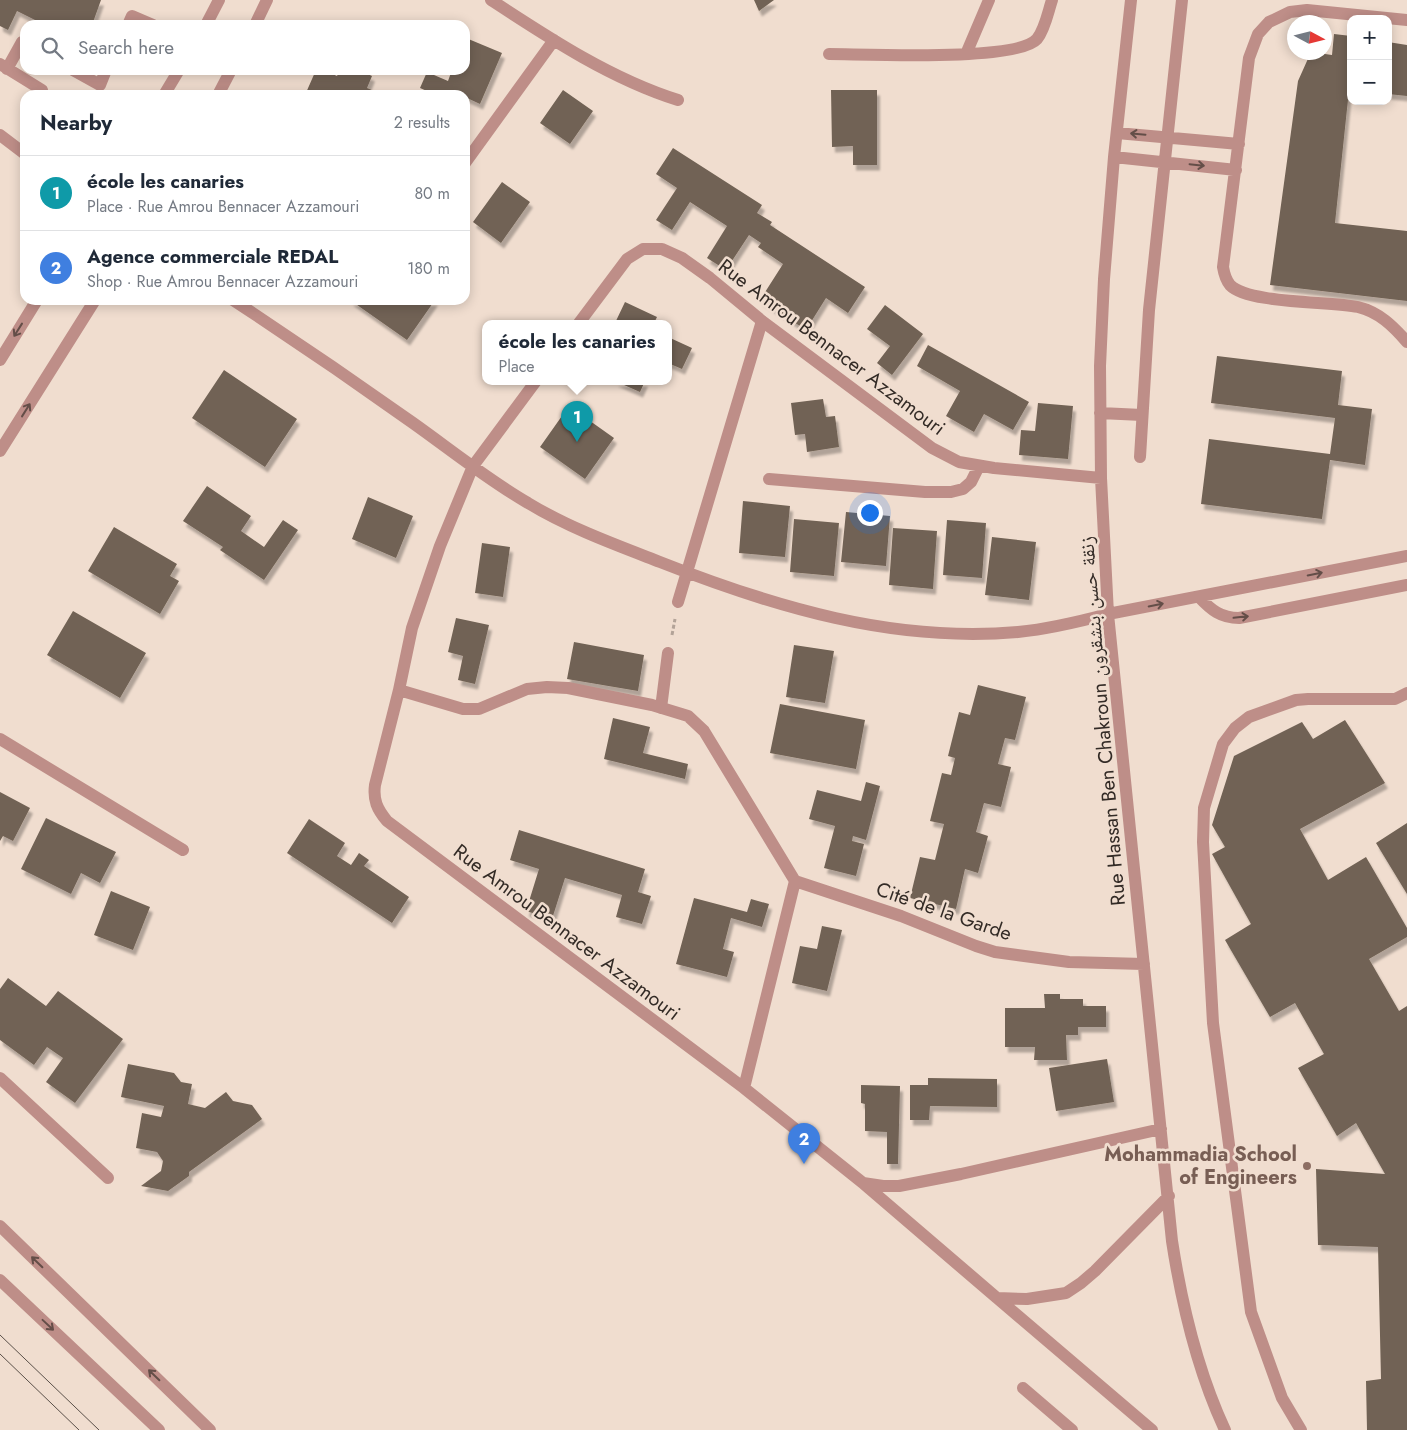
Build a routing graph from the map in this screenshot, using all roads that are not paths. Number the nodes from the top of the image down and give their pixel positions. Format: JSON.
{"nodes":[{"id":1,"x":220,"y":0,"type":"edge"},
{"id":2,"x":267,"y":0,"type":"edge"},
{"id":3,"x":491,"y":0,"type":"edge"},
{"id":4,"x":989,"y":0,"type":"edge"},
{"id":5,"x":1052,"y":0,"type":"edge"},
{"id":6,"x":1131,"y":0,"type":"edge"},
{"id":7,"x":1182,"y":0,"type":"edge"},
{"id":8,"x":130,"y":20,"type":"edge"},
{"id":9,"x":141,"y":20,"type":"edge"},
{"id":10,"x":209,"y":20,"type":"edge"},
{"id":11,"x":257,"y":20,"type":"edge"},
{"id":12,"x":1407,"y":20,"type":"edge"},
{"id":13,"x":554,"y":40,"type":"junction"},
{"id":14,"x":20,"y":45,"type":"edge"},
{"id":15,"x":829,"y":54,"type":"dead end"},
{"id":16,"x":966,"y":54,"type":"junction"},
{"id":17,"x":4,"y":66,"type":"edge"},
{"id":18,"x":82,"y":75,"type":"edge"},
{"id":19,"x":104,"y":75,"type":"edge"},
{"id":20,"x":176,"y":75,"type":"edge"},
{"id":21,"x":228,"y":75,"type":"edge"},
{"id":22,"x":42,"y":90,"type":"dead end"},
{"id":23,"x":167,"y":90,"type":"edge"},
{"id":24,"x":221,"y":90,"type":"edge"},
{"id":25,"x":678,"y":100,"type":"dead end"},
{"id":26,"x":1117,"y":133,"type":"junction"},
{"id":27,"x":0,"y":135,"type":"edge"},
{"id":28,"x":1167,"y":137,"type":"junction"},
{"id":29,"x":1239,"y":144,"type":"junction"},
{"id":30,"x":20,"y":150,"type":"edge"},
{"id":31,"x":470,"y":156,"type":"edge"},
{"id":32,"x":1114,"y":157,"type":"junction"},
{"id":33,"x":1165,"y":162,"type":"junction"},
{"id":34,"x":1236,"y":170,"type":"junction"},
{"id":35,"x":34,"y":305,"type":"edge"},
{"id":36,"x":92,"y":305,"type":"edge"},
{"id":37,"x":240,"y":305,"type":"edge"},
{"id":38,"x":581,"y":320,"type":"edge"},
{"id":39,"x":762,"y":321,"type":"junction"},
{"id":40,"x":1407,"y":342,"type":"edge"},
{"id":41,"x":0,"y":360,"type":"edge"},
{"id":42,"x":533,"y":385,"type":"edge"},
{"id":43,"x":1100,"y":413,"type":"junction"},
{"id":44,"x":1142,"y":415,"type":"junction"},
{"id":45,"x":0,"y":451,"type":"edge"},
{"id":46,"x":1140,"y":457,"type":"dead end"},
{"id":47,"x":473,"y":466,"type":"junction"},
{"id":48,"x":979,"y":466,"type":"junction"},
{"id":49,"x":1101,"y":478,"type":"junction"},
{"id":50,"x":769,"y":479,"type":"dead end"},
{"id":51,"x":1407,"y":556,"type":"edge"},
{"id":52,"x":687,"y":573,"type":"junction"},
{"id":53,"x":1407,"y":585,"type":"edge"},
{"id":54,"x":1199,"y":597,"type":"junction"},
{"id":55,"x":678,"y":602,"type":"road end"},
{"id":56,"x":1108,"y":614,"type":"junction"},
{"id":57,"x":668,"y":653,"type":"road end"},
{"id":58,"x":399,"y":690,"type":"junction"},
{"id":59,"x":1407,"y":694,"type":"edge"},
{"id":60,"x":660,"y":708,"type":"junction"},
{"id":61,"x":0,"y":740,"type":"edge"},
{"id":62,"x":183,"y":850,"type":"dead end"},
{"id":63,"x":795,"y":881,"type":"junction"},
{"id":64,"x":1144,"y":964,"type":"junction"},
{"id":65,"x":0,"y":1078,"type":"edge"},
{"id":66,"x":744,"y":1088,"type":"junction"},
{"id":67,"x":1161,"y":1129,"type":"junction"},
{"id":68,"x":108,"y":1178,"type":"dead end"},
{"id":69,"x":862,"y":1183,"type":"junction"},
{"id":70,"x":1169,"y":1196,"type":"junction"},
{"id":71,"x":0,"y":1226,"type":"edge"},
{"id":72,"x":0,"y":1280,"type":"edge"},
{"id":73,"x":997,"y":1298,"type":"junction"},
{"id":74,"x":1023,"y":1388,"type":"dead end"},
{"id":75,"x":158,"y":1430,"type":"edge"},
{"id":76,"x":210,"y":1430,"type":"edge"},
{"id":77,"x":1072,"y":1430,"type":"edge"},
{"id":78,"x":1152,"y":1430,"type":"edge"},
{"id":79,"x":1226,"y":1430,"type":"edge"},
{"id":80,"x":1301,"y":1430,"type":"edge"}],
"edges":[{"from":1,"to":10,"type":"street"},
{"from":2,"to":11,"type":"street"},
{"from":3,"to":13,"type":"street"},
{"from":4,"to":16,"type":"street"},
{"from":5,"to":16,"type":"street"},
{"from":6,"to":26,"type":"street","name":"Rue Hassan Ben Chakroun زنقة حسن بنشقرون"},
{"from":7,"to":28,"type":"street"},
{"from":8,"to":9,"type":"street"},
{"from":12,"to":29,"type":"street"},
{"from":13,"to":25,"type":"street"},
{"from":13,"to":31,"type":"street"},
{"from":14,"to":17,"type":"street"},
{"from":15,"to":16,"type":"street"},
{"from":17,"to":22,"type":"street"},
{"from":18,"to":19,"type":"street"},
{"from":20,"to":23,"type":"street"},
{"from":21,"to":24,"type":"street"},
{"from":28,"to":26,"type":"street","one_way":true},
{"from":26,"to":32,"type":"street","name":"Rue Hassan Ben Chakroun زنقة حسن بنشقرون"},
{"from":27,"to":30,"type":"street"},
{"from":28,"to":29,"type":"street"},
{"from":28,"to":33,"type":"street"},
{"from":29,"to":34,"type":"street"},
{"from":32,"to":33,"type":"street"},
{"from":32,"to":43,"type":"street","name":"Rue Hassan Ben Chakroun زنقة حسن بنشقرون"},
{"from":33,"to":34,"type":"street","one_way":true},
{"from":33,"to":44,"type":"street"},
{"from":34,"to":40,"type":"street"},
{"from":35,"to":41,"type":"street","one_way":true},
{"from":45,"to":36,"type":"street","one_way":true},
{"from":37,"to":47,"type":"street"},
{"from":38,"to":39,"type":"street","name":"Rue Amrou Bennacer Azzamouri"},
{"from":39,"to":48,"type":"street","name":"Rue Amrou Bennacer Azzamouri"},
{"from":39,"to":52,"type":"street"},
{"from":42,"to":47,"type":"street","name":"Rue Amrou Bennacer Azzamouri"},
{"from":43,"to":44,"type":"street"},
{"from":43,"to":49,"type":"street","name":"Rue Hassan Ben Chakroun زنقة حسن بنشقرون"},
{"from":44,"to":46,"type":"street"},
{"from":47,"to":52,"type":"street"},
{"from":47,"to":58,"type":"street","name":"Rue Amrou Bennacer Azzamouri"},
{"from":48,"to":49,"type":"street","name":"Rue Amrou Bennacer Azzamouri"},
{"from":48,"to":50,"type":"street"},
{"from":49,"to":56,"type":"street","name":"Rue Hassan Ben Chakroun زنقة حسن بنشقرون"},
{"from":54,"to":51,"type":"street","one_way":true},
{"from":52,"to":55,"type":"street"},
{"from":52,"to":56,"type":"street"},
{"from":54,"to":53,"type":"street","one_way":true},
{"from":56,"to":54,"type":"street","one_way":true},
{"from":56,"to":64,"type":"street","name":"Rue Hassan Ben Chakroun زنقة حسن بنشقرون"},
{"from":57,"to":60,"type":"street"},
{"from":58,"to":60,"type":"street"},
{"from":58,"to":66,"type":"street","name":"Rue Amrou Bennacer Azzamouri"},
{"from":59,"to":80,"type":"street"},
{"from":60,"to":63,"type":"street"},
{"from":61,"to":62,"type":"street"},
{"from":63,"to":64,"type":"street","name":"Cité de la Garde"},
{"from":63,"to":66,"type":"street"},
{"from":64,"to":67,"type":"street","name":"Rue Hassan Ben Chakroun زنقة حسن بنشقرون"},
{"from":65,"to":68,"type":"street"},
{"from":66,"to":69,"type":"street","name":"Rue Amrou Bennacer Azzamouri"},
{"from":67,"to":69,"type":"street"},
{"from":67,"to":70,"type":"street","name":"Rue Hassan Ben Chakroun زنقة حسن بنشقرون"},
{"from":69,"to":73,"type":"street","name":"Rue Amrou Bennacer Azzamouri"},
{"from":70,"to":73,"type":"street"},
{"from":70,"to":79,"type":"street","name":"Rue Hassan Ben Chakroun زنقة حسن بنشقرون"},
{"from":76,"to":71,"type":"street","one_way":true},
{"from":72,"to":75,"type":"street","one_way":true},
{"from":73,"to":78,"type":"street","name":"Rue Amrou Bennacer Azzamouri"},
{"from":74,"to":77,"type":"street"}]}
